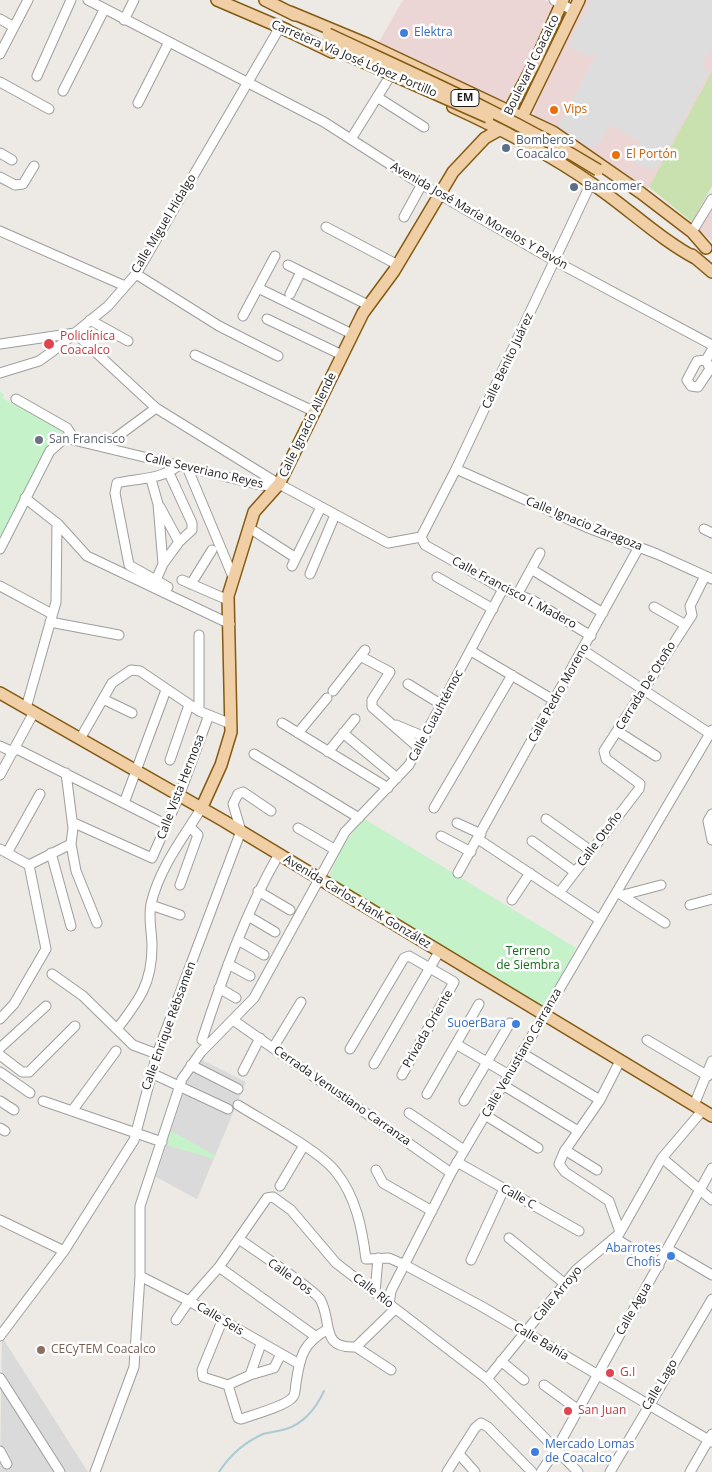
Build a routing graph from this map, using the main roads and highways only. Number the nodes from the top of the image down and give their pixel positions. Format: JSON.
{"nodes":[{"id":1,"x":217,"y":0,"type":"edge"},
{"id":2,"x":265,"y":0,"type":"edge"},
{"id":3,"x":579,"y":0,"type":"edge"},
{"id":4,"x":559,"y":1,"type":"edge"},
{"id":5,"x":292,"y":9,"type":"junction"},
{"id":6,"x":280,"y":27,"type":"junction"},
{"id":7,"x":326,"y":39,"type":"junction"},
{"id":8,"x":466,"y":90,"type":"junction"},
{"id":9,"x":456,"y":109,"type":"junction"},
{"id":10,"x":509,"y":111,"type":"junction"},
{"id":11,"x":522,"y":117,"type":"junction"},
{"id":12,"x":501,"y":130,"type":"junction"},
{"id":13,"x":553,"y":132,"type":"junction"},
{"id":14,"x":541,"y":151,"type":"junction"},
{"id":15,"x":594,"y":176,"type":"junction"},
{"id":16,"x":709,"y":250,"type":"edge"},
{"id":17,"x":712,"y":272,"type":"edge"},
{"id":18,"x":0,"y":693,"type":"edge"},
{"id":19,"x":201,"y":809,"type":"junction"},
{"id":20,"x":703,"y":1111,"type":"edge"}],
"edges":[{"from":1,"to":6,"type":"main road","name":"Carretera Vía José López Portillo","number":"EM"},
{"from":2,"to":5,"type":"main road","name":"Carretera Vía José López Portillo","number":"EM"},
{"from":3,"to":11,"type":"main road","name":"Boulevard Coacalco"},
{"from":4,"to":10,"type":"main road","name":"Boulevard Coacalco"},
{"from":5,"to":7,"type":"main road","name":"Carretera Vía José López Portillo","number":"EM"},
{"from":5,"to":8,"type":"main road"},
{"from":6,"to":7,"type":"main road","name":"Carretera Vía José López Portillo","number":"EM"},
{"from":6,"to":9,"type":"main road"},
{"from":7,"to":15,"type":"main road","name":"Carretera Vía José López Portillo","number":"EM","bridge":true},
{"from":8,"to":9,"type":"main road"},
{"from":8,"to":10,"type":"main road"},
{"from":9,"to":12,"type":"main road"},
{"from":10,"to":11,"type":"main road"},
{"from":10,"to":12,"type":"main road","name":"Boulevard Coacalco"},
{"from":11,"to":12,"type":"main road","name":"Calle Ignacio Allende"},
{"from":11,"to":13,"type":"main road"},
{"from":12,"to":14,"type":"main road"},
{"from":12,"to":19,"type":"main road","name":"Calle Ignacio Allende"},
{"from":13,"to":14,"type":"main road"},
{"from":13,"to":16,"type":"main road"},
{"from":14,"to":15,"type":"main road"},
{"from":15,"to":16,"type":"main road","name":"Carretera Vía José López Portillo","number":"EM"},
{"from":15,"to":17,"type":"main road","name":"Carretera Vía José López Portillo","number":"EM"},
{"from":18,"to":19,"type":"main road","name":"Avenida Carlos Hank González"},
{"from":19,"to":20,"type":"main road","name":"Avenida Carlos Hank González"}]}
